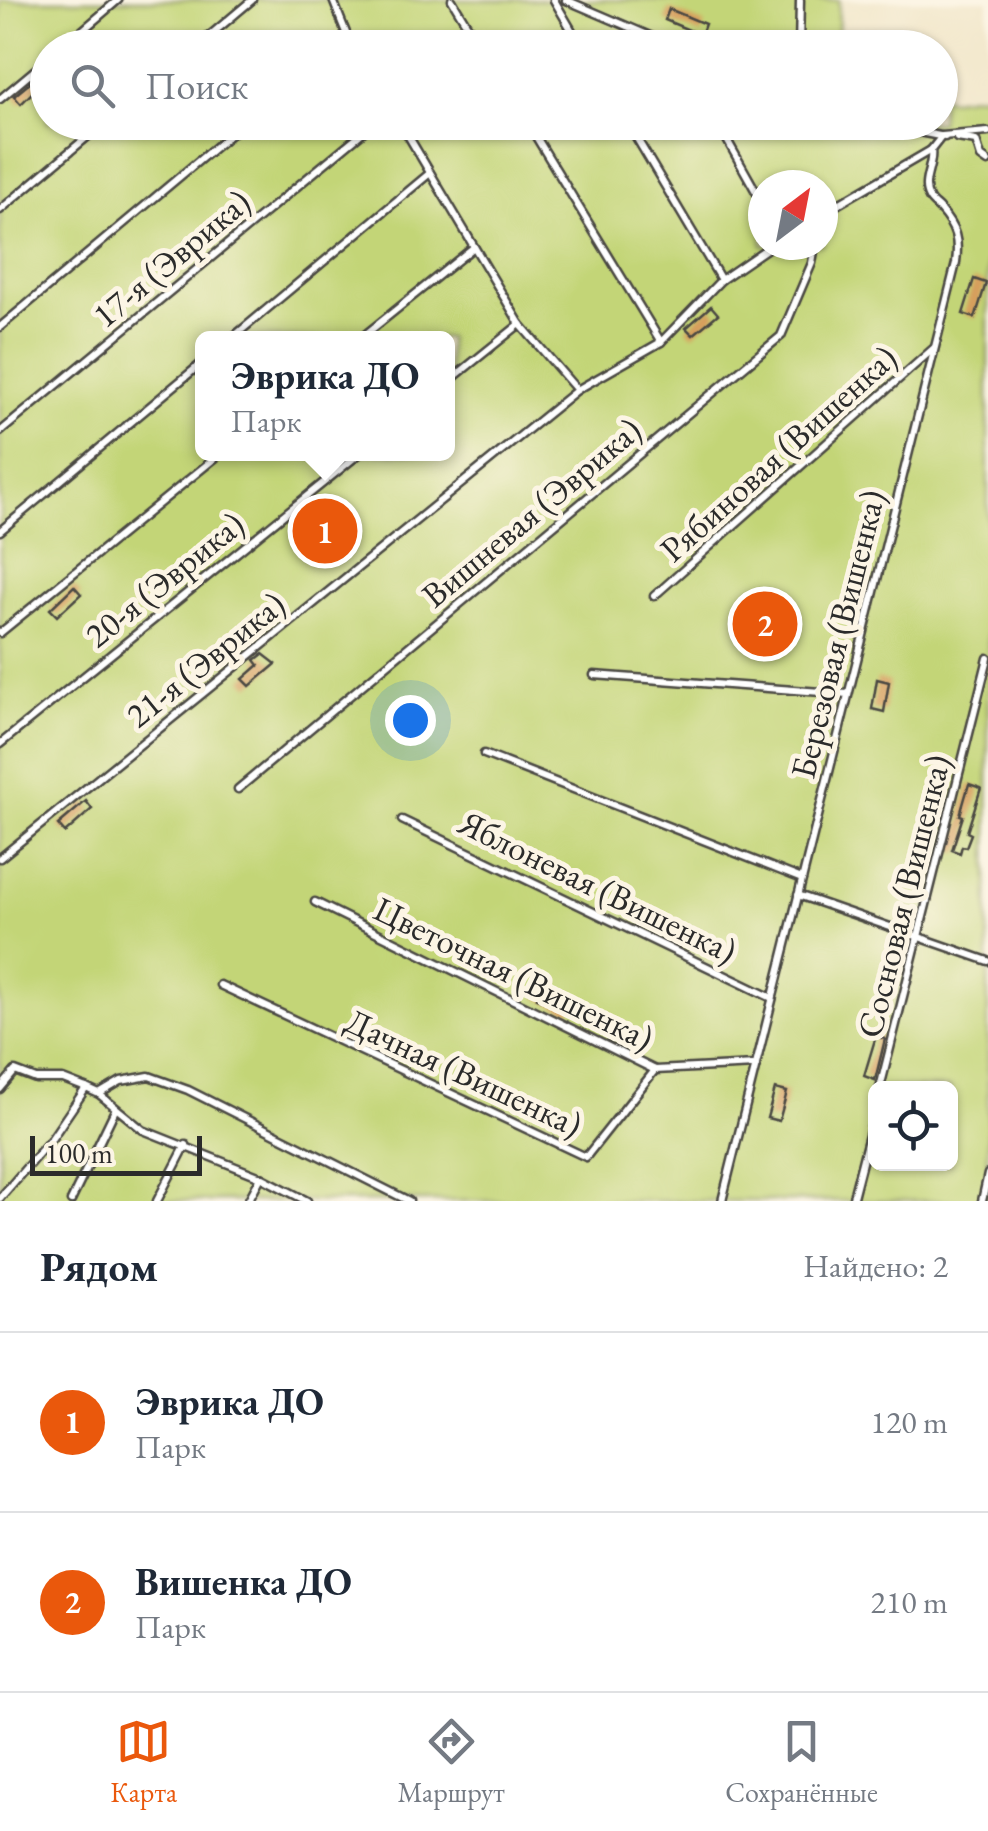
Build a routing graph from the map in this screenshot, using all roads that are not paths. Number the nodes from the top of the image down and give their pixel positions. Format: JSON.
{"nodes":[{"id":1,"x":118,"y":0,"type":"edge"},
{"id":2,"x":252,"y":0,"type":"edge"},
{"id":3,"x":332,"y":0,"type":"edge"},
{"id":4,"x":452,"y":0,"type":"edge"},
{"id":5,"x":554,"y":0,"type":"edge"},
{"id":6,"x":566,"y":0,"type":"edge"},
{"id":7,"x":800,"y":0,"type":"edge"},
{"id":8,"x":83,"y":30,"type":"edge"},
{"id":9,"x":216,"y":30,"type":"edge"},
{"id":10,"x":343,"y":30,"type":"edge"},
{"id":11,"x":470,"y":30,"type":"edge"},
{"id":12,"x":572,"y":30,"type":"edge"},
{"id":13,"x":636,"y":30,"type":"edge"},
{"id":14,"x":799,"y":30,"type":"edge"},
{"id":15,"x":30,"y":75,"type":"edge"},
{"id":16,"x":0,"y":99,"type":"edge"},
{"id":17,"x":988,"y":132,"type":"edge"},
{"id":18,"x":958,"y":135,"type":"edge"},
{"id":19,"x":958,"y":138,"type":"edge"},
{"id":20,"x":84,"y":140,"type":"edge"},
{"id":21,"x":223,"y":140,"type":"edge"},
{"id":22,"x":353,"y":140,"type":"edge"},
{"id":23,"x":410,"y":140,"type":"edge"},
{"id":24,"x":538,"y":140,"type":"edge"},
{"id":25,"x":638,"y":140,"type":"edge"},
{"id":26,"x":726,"y":140,"type":"edge"},
{"id":27,"x":939,"y":140,"type":"edge"},
{"id":28,"x":930,"y":150,"type":"junction"},
{"id":29,"x":988,"y":162,"type":"edge"},
{"id":30,"x":430,"y":174,"type":"junction"},
{"id":31,"x":748,"y":178,"type":"edge"},
{"id":32,"x":838,"y":204,"type":"edge"},
{"id":33,"x":0,"y":210,"type":"edge"},
{"id":34,"x":474,"y":246,"type":"junction"},
{"id":35,"x":751,"y":260,"type":"edge"},
{"id":36,"x":813,"y":260,"type":"edge"},
{"id":37,"x":722,"y":280,"type":"junction"},
{"id":38,"x":520,"y":324,"type":"junction"},
{"id":39,"x":0,"y":327,"type":"edge"},
{"id":40,"x":240,"y":331,"type":"edge"},
{"id":41,"x":370,"y":331,"type":"edge"},
{"id":42,"x":661,"y":342,"type":"junction"},
{"id":43,"x":935,"y":347,"type":"junction"},
{"id":44,"x":195,"y":369,"type":"edge"},
{"id":45,"x":455,"y":376,"type":"edge"},
{"id":46,"x":577,"y":390,"type":"junction"},
{"id":47,"x":0,"y":432,"type":"edge"},
{"id":48,"x":211,"y":461,"type":"edge"},
{"id":49,"x":350,"y":461,"type":"edge"},
{"id":50,"x":0,"y":532,"type":"edge"},
{"id":51,"x":654,"y":596,"type":"dead end"},
{"id":52,"x":0,"y":633,"type":"edge"},
{"id":53,"x":988,"y":658,"type":"edge"},
{"id":54,"x":594,"y":675,"type":"dead end"},
{"id":55,"x":848,"y":694,"type":"junction"},
{"id":56,"x":0,"y":744,"type":"edge"},
{"id":57,"x":484,"y":754,"type":"dead end"},
{"id":58,"x":238,"y":789,"type":"dead end"},
{"id":59,"x":402,"y":820,"type":"dead end"},
{"id":60,"x":0,"y":858,"type":"edge"},
{"id":61,"x":802,"y":879,"type":"junction"},
{"id":62,"x":798,"y":896,"type":"junction"},
{"id":63,"x":315,"y":902,"type":"dead end"},
{"id":64,"x":918,"y":937,"type":"junction"},
{"id":65,"x":988,"y":961,"type":"edge"},
{"id":66,"x":220,"y":985,"type":"dead end"},
{"id":67,"x":772,"y":998,"type":"junction"},
{"id":68,"x":756,"y":1065,"type":"junction"},
{"id":69,"x":655,"y":1070,"type":"junction"},
{"id":70,"x":882,"y":1081,"type":"edge"},
{"id":71,"x":86,"y":1088,"type":"junction"},
{"id":72,"x":0,"y":1089,"type":"edge"},
{"id":73,"x":98,"y":1094,"type":"junction"},
{"id":74,"x":115,"y":1110,"type":"junction"},
{"id":75,"x":868,"y":1139,"type":"edge"},
{"id":76,"x":186,"y":1145,"type":"junction"},
{"id":77,"x":988,"y":1174,"type":"edge"},
{"id":78,"x":261,"y":1177,"type":"junction"},
{"id":79,"x":0,"y":1198,"type":"edge"},
{"id":80,"x":70,"y":1201,"type":"edge"},
{"id":81,"x":158,"y":1201,"type":"edge"},
{"id":82,"x":248,"y":1201,"type":"edge"},
{"id":83,"x":307,"y":1201,"type":"edge"},
{"id":84,"x":410,"y":1201,"type":"edge"},
{"id":85,"x":722,"y":1201,"type":"edge"},
{"id":86,"x":852,"y":1201,"type":"edge"},
{"id":87,"x":982,"y":1201,"type":"edge"}],
"edges":[{"from":1,"to":8,"type":"lane"},
{"from":2,"to":9,"type":"lane"},
{"from":3,"to":10,"type":"lane"},
{"from":4,"to":11,"type":"lane"},
{"from":5,"to":12,"type":"lane"},
{"from":6,"to":13,"type":"lane"},
{"from":7,"to":14,"type":"lane"},
{"from":15,"to":16,"type":"lane"},
{"from":17,"to":18,"type":"lane"},
{"from":19,"to":29,"type":"lane"},
{"from":20,"to":33,"type":"lane"},
{"from":21,"to":39,"type":"lane"},
{"from":22,"to":47,"type":"lane","name":"17-я (Эврика)"},
{"from":23,"to":30,"type":"lane"},
{"from":24,"to":42,"type":"lane"},
{"from":25,"to":37,"type":"lane"},
{"from":26,"to":31,"type":"lane"},
{"from":27,"to":28,"type":"lane"},
{"from":28,"to":32,"type":"lane"},
{"from":28,"to":43,"type":"lane","name":"Березовая (Вишенка)"},
{"from":30,"to":34,"type":"lane"},
{"from":30,"to":40,"type":"lane"},
{"from":34,"to":38,"type":"lane"},
{"from":34,"to":41,"type":"lane"},
{"from":35,"to":37,"type":"lane","name":"21-я (Эврика)"},
{"from":36,"to":58,"type":"lane","name":"Вишневая (Эврика)"},
{"from":37,"to":42,"type":"lane","name":"21-я (Эврика)"},
{"from":38,"to":45,"type":"lane"},
{"from":38,"to":46,"type":"lane"},
{"from":42,"to":46,"type":"lane","name":"21-я (Эврика)"},
{"from":43,"to":51,"type":"lane","name":"Рябиновая (Вишенка)"},
{"from":43,"to":55,"type":"lane","name":"Березовая (Вишенка)"},
{"from":44,"to":50,"type":"lane"},
{"from":46,"to":60,"type":"lane","name":"21-я (Эврика)"},
{"from":48,"to":52,"type":"lane"},
{"from":49,"to":56,"type":"lane","name":"20-я (Эврика)"},
{"from":53,"to":64,"type":"lane","name":"Сосновая (Вишенка)"},
{"from":54,"to":55,"type":"lane"},
{"from":55,"to":61,"type":"lane","name":"Березовая (Вишенка)"},
{"from":57,"to":61,"type":"lane"},
{"from":59,"to":67,"type":"lane","name":"Яблоневая (Вишенка)"},
{"from":61,"to":62,"type":"lane","name":"Березовая (Вишенка)"},
{"from":62,"to":64,"type":"lane"},
{"from":62,"to":67,"type":"lane","name":"Березовая (Вишенка)"},
{"from":63,"to":69,"type":"lane","name":"Цветочная (Вишенка)"},
{"from":64,"to":65,"type":"lane"},
{"from":64,"to":70,"type":"lane","name":"Сосновая (Вишенка)"},
{"from":66,"to":69,"type":"lane","name":"Дачная (Вишенка)"},
{"from":67,"to":68,"type":"lane","name":"Березовая (Вишенка)"},
{"from":68,"to":69,"type":"lane","name":"Цветочная (Вишенка)"},
{"from":68,"to":85,"type":"lane","name":"Березовая (Вишенка)"},
{"from":71,"to":72,"type":"lane"},
{"from":71,"to":73,"type":"lane"},
{"from":71,"to":79,"type":"lane"},
{"from":73,"to":74,"type":"lane"},
{"from":73,"to":84,"type":"lane"},
{"from":74,"to":76,"type":"lane"},
{"from":74,"to":80,"type":"lane"},
{"from":75,"to":86,"type":"lane"},
{"from":76,"to":78,"type":"lane"},
{"from":76,"to":81,"type":"lane"},
{"from":77,"to":87,"type":"lane"},
{"from":78,"to":82,"type":"lane"},
{"from":78,"to":83,"type":"lane"}]}
